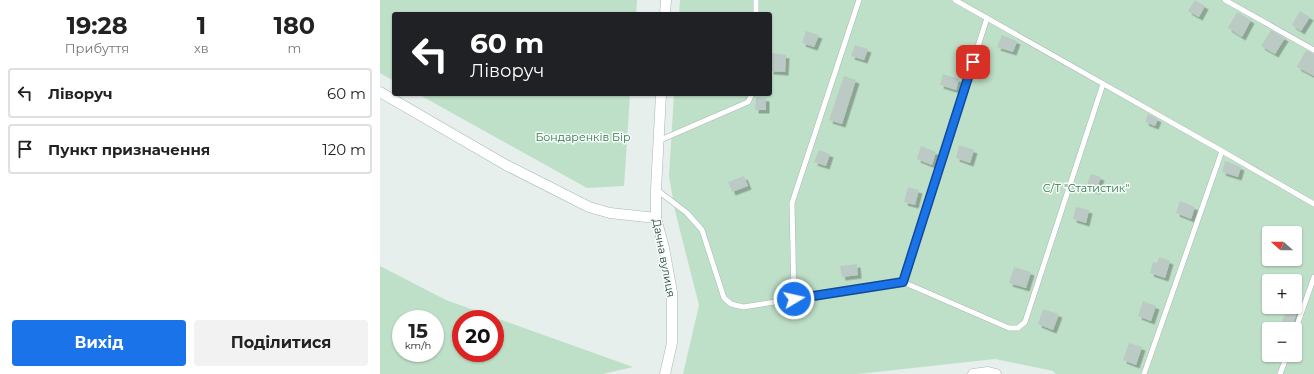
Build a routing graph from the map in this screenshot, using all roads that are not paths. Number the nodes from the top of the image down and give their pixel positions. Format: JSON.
{"nodes":[{"id":1,"x":666,"y":0,"type":"edge"},
{"id":2,"x":756,"y":0,"type":"edge"},
{"id":3,"x":859,"y":0,"type":"edge"},
{"id":4,"x":955,"y":0,"type":"edge"},
{"id":5,"x":1225,"y":0,"type":"edge"},
{"id":6,"x":666,"y":12,"type":"edge"},
{"id":7,"x":756,"y":12,"type":"edge"},
{"id":8,"x":987,"y":18,"type":"junction"},
{"id":9,"x":1314,"y":50,"type":"edge"},
{"id":10,"x":1103,"y":84,"type":"junction"},
{"id":11,"x":380,"y":92,"type":"edge"},
{"id":12,"x":661,"y":96,"type":"edge"},
{"id":13,"x":751,"y":96,"type":"edge"},
{"id":14,"x":658,"y":140,"type":"junction"},
{"id":15,"x":1222,"y":151,"type":"junction"},
{"id":16,"x":656,"y":190,"type":"junction"},
{"id":17,"x":1314,"y":204,"type":"edge"},
{"id":18,"x":656,"y":218,"type":"junction"},
{"id":19,"x":1314,"y":277,"type":"edge"},
{"id":20,"x":903,"y":282,"type":"junction"},
{"id":21,"x":794,"y":299,"type":"junction"},
{"id":22,"x":1298,"y":322,"type":"edge"},
{"id":23,"x":1284,"y":362,"type":"edge"},
{"id":24,"x":665,"y":374,"type":"edge"},
{"id":25,"x":973,"y":374,"type":"edge"},
{"id":26,"x":996,"y":374,"type":"edge"},
{"id":27,"x":1144,"y":374,"type":"edge"},
{"id":28,"x":1280,"y":374,"type":"edge"}],
"edges":[{"from":1,"to":6,"type":"street"},
{"from":2,"to":7,"type":"lane"},
{"from":3,"to":21,"type":"lane"},
{"from":4,"to":8,"type":"lane"},
{"from":5,"to":9,"type":"lane"},
{"from":8,"to":10,"type":"lane"},
{"from":8,"to":20,"type":"lane"},
{"from":10,"to":15,"type":"lane"},
{"from":10,"to":20,"type":"lane"},
{"from":11,"to":18,"type":"street"},
{"from":12,"to":14,"type":"street","name":"Дачна вулиця"},
{"from":13,"to":14,"type":"lane"},
{"from":14,"to":16,"type":"street","name":"Дачна вулиця"},
{"from":15,"to":17,"type":"lane"},
{"from":15,"to":27,"type":"lane"},
{"from":16,"to":18,"type":"street","name":"Дачна вулиця"},
{"from":16,"to":21,"type":"lane"},
{"from":18,"to":24,"type":"street","name":"Дачна вулиця"},
{"from":19,"to":22,"type":"lane"},
{"from":20,"to":21,"type":"lane"},
{"from":23,"to":28,"type":"lane"},
{"from":25,"to":26,"type":"street"}]}
